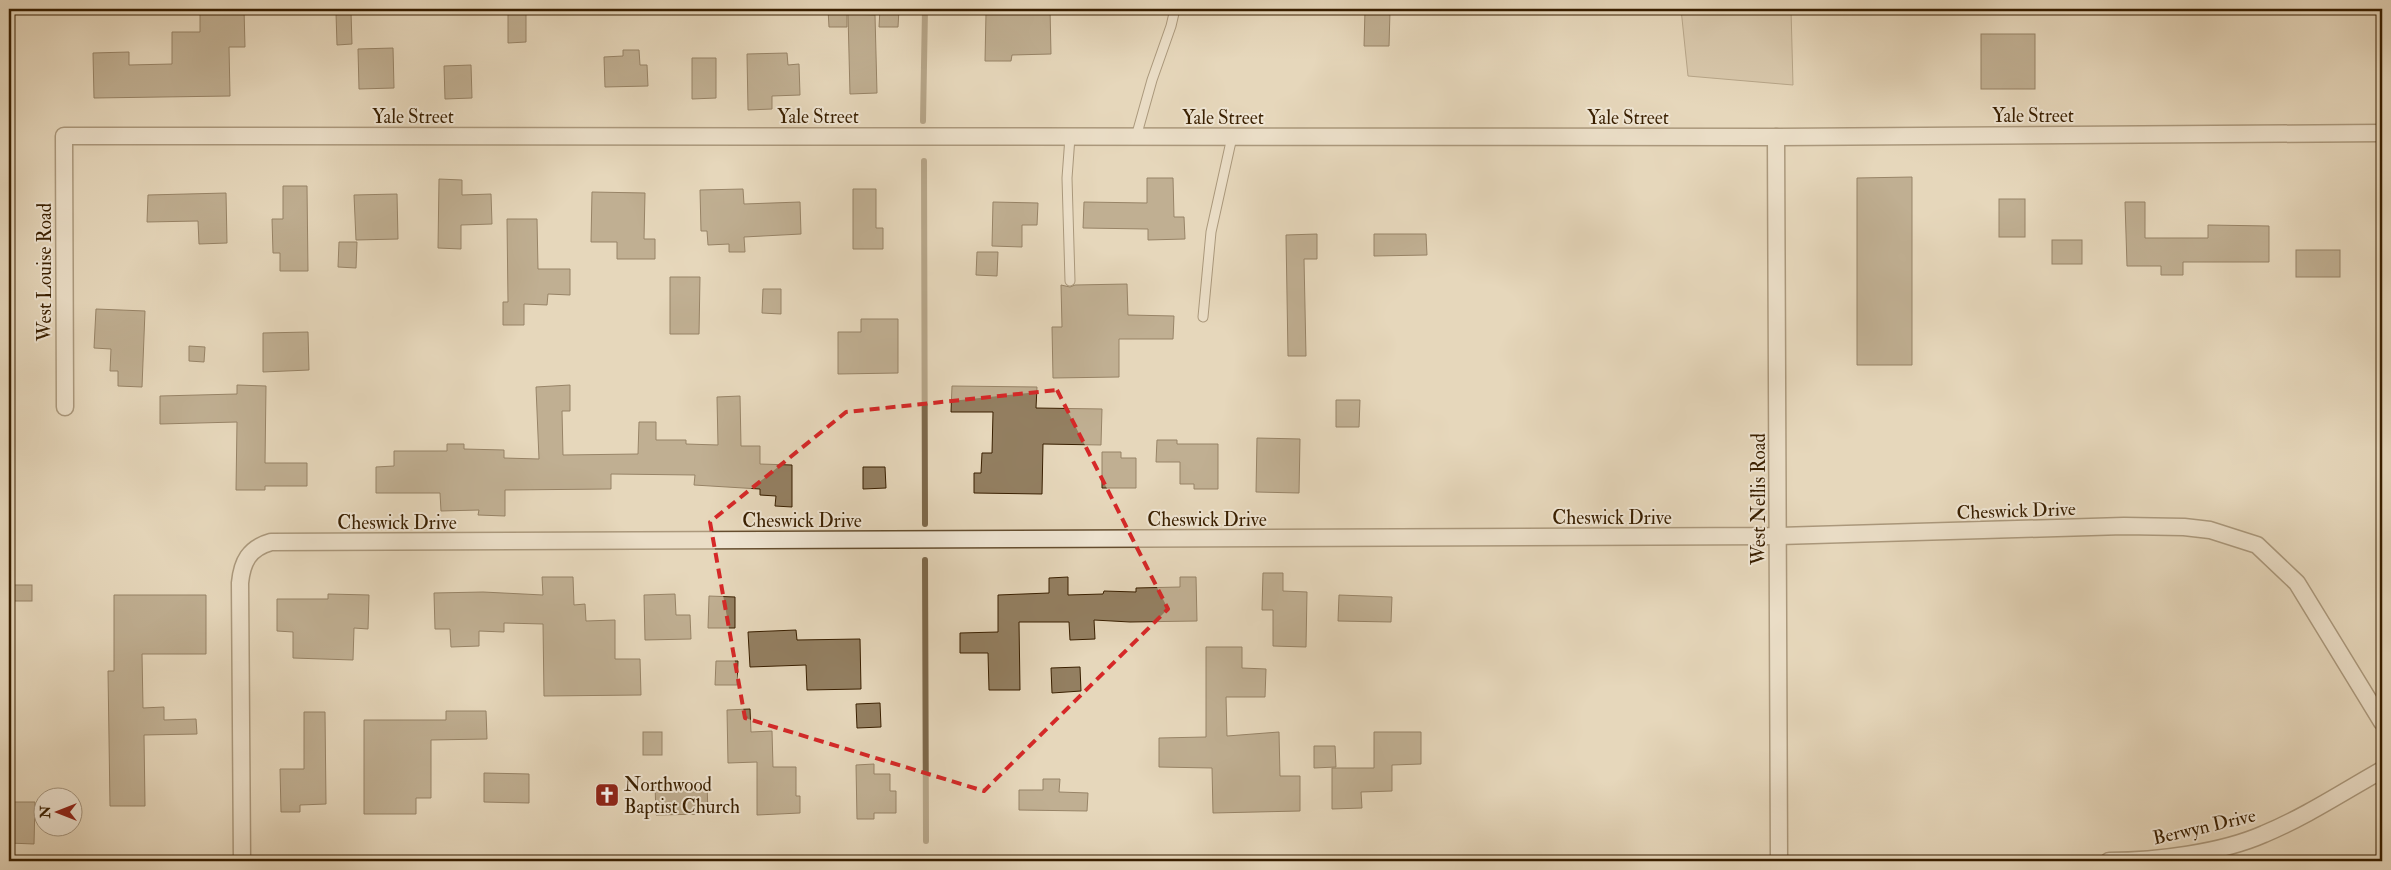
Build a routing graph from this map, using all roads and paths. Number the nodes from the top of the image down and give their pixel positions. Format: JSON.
{"nodes":[{"id":1,"x":1174,"y":9,"type":"edge"},
{"id":2,"x":2382,"y":133,"type":"edge"},
{"id":3,"x":64,"y":136,"type":"joint"},
{"id":4,"x":1070,"y":137,"type":"junction"},
{"id":5,"x":1136,"y":137,"type":"junction"},
{"id":6,"x":1232,"y":137,"type":"junction"},
{"id":7,"x":1776,"y":137,"type":"junction"},
{"id":8,"x":1070,"y":281,"type":"dead end"},
{"id":9,"x":1203,"y":317,"type":"dead end"},
{"id":10,"x":65,"y":407,"type":"dead end"},
{"id":11,"x":1779,"y":536,"type":"junction"},
{"id":12,"x":2382,"y":722,"type":"edge"},
{"id":13,"x":2382,"y":770,"type":"edge"},
{"id":14,"x":242,"y":861,"type":"edge"},
{"id":15,"x":1779,"y":861,"type":"edge"},
{"id":16,"x":2109,"y":861,"type":"edge"}],
"edges":[{"from":1,"to":5,"type":"lane"},
{"from":2,"to":7,"type":"street","name":"Yale Street"},
{"from":3,"to":4,"type":"street","name":"Yale Street"},
{"from":3,"to":10,"type":"street","name":"West Louise Road"},
{"from":4,"to":5,"type":"street","name":"Yale Street"},
{"from":4,"to":8,"type":"lane"},
{"from":5,"to":6,"type":"street","name":"Yale Street"},
{"from":6,"to":7,"type":"street","name":"Yale Street"},
{"from":6,"to":9,"type":"lane"},
{"from":7,"to":11,"type":"street","name":"West Nellis Road"},
{"from":11,"to":12,"type":"street","name":"Cheswick Drive"},
{"from":11,"to":14,"type":"street","name":"Cheswick Drive"},
{"from":11,"to":15,"type":"street","name":"West Nellis Road"},
{"from":13,"to":16,"type":"street","name":"Berwyn Drive"}]}
